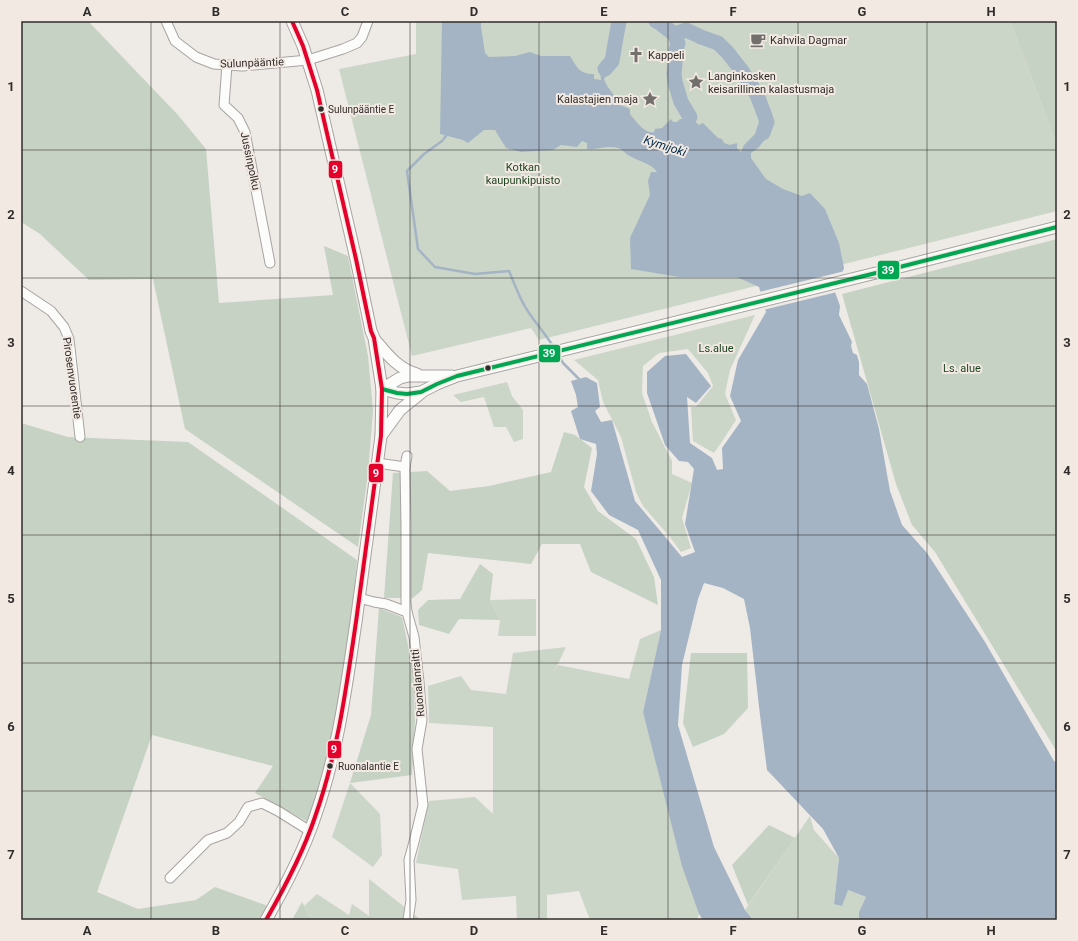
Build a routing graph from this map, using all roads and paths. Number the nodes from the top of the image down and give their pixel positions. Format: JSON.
{"nodes":[{"id":1,"x":166,"y":21,"type":"edge"},
{"id":2,"x":292,"y":21,"type":"edge"},
{"id":3,"x":368,"y":21,"type":"edge"},
{"id":4,"x":308,"y":60,"type":"junction"},
{"id":5,"x":227,"y":65,"type":"junction"},
{"id":6,"x":1057,"y":227,"type":"edge"},
{"id":7,"x":270,"y":263,"type":"dead end"},
{"id":8,"x":21,"y":292,"type":"edge"},
{"id":9,"x":374,"y":338,"type":"junction"},
{"id":10,"x":425,"y":376,"type":"junction"},
{"id":11,"x":457,"y":376,"type":"junction"},
{"id":12,"x":382,"y":389,"type":"junction"},
{"id":13,"x":421,"y":392,"type":"junction"},
{"id":14,"x":381,"y":436,"type":"junction"},
{"id":15,"x":80,"y":437,"type":"dead end"},
{"id":16,"x":407,"y":456,"type":"dead end"},
{"id":17,"x":377,"y":463,"type":"junction"},
{"id":18,"x":404,"y":467,"type":"junction"},
{"id":19,"x":359,"y":598,"type":"junction"},
{"id":20,"x":407,"y":612,"type":"junction"},
{"id":21,"x":310,"y":831,"type":"junction"},
{"id":22,"x":170,"y":878,"type":"dead end"},
{"id":23,"x":266,"y":920,"type":"edge"},
{"id":24,"x":408,"y":920,"type":"edge"}],
"edges":[{"from":1,"to":5,"type":"street","name":"Sulunpääntie"},
{"from":2,"to":4,"type":"street"},
{"from":3,"to":4,"type":"street","name":"Sulunpääntie"},
{"from":4,"to":5,"type":"street","name":"Sulunpääntie"},
{"from":4,"to":9,"type":"street"},
{"from":5,"to":7,"type":"street","name":"Jussinpolku"},
{"from":6,"to":11,"type":"street"},
{"from":8,"to":15,"type":"street","name":"Pirosenvuorentie"},
{"from":9,"to":10,"type":"street"},
{"from":9,"to":12,"type":"street"},
{"from":10,"to":11,"type":"street"},
{"from":10,"to":12,"type":"street"},
{"from":11,"to":13,"type":"street"},
{"from":12,"to":13,"type":"street"},
{"from":12,"to":14,"type":"street"},
{"from":13,"to":14,"type":"street"},
{"from":14,"to":17,"type":"street"},
{"from":16,"to":18,"type":"street","name":"Ruonalanraitti"},
{"from":17,"to":18,"type":"street"},
{"from":17,"to":19,"type":"street"},
{"from":18,"to":20,"type":"street","name":"Ruonalanraitti"},
{"from":19,"to":20,"type":"street"},
{"from":19,"to":21,"type":"street"},
{"from":20,"to":24,"type":"street","name":"Ruonalanraitti"},
{"from":21,"to":22,"type":"street"},
{"from":21,"to":23,"type":"street"}]}
